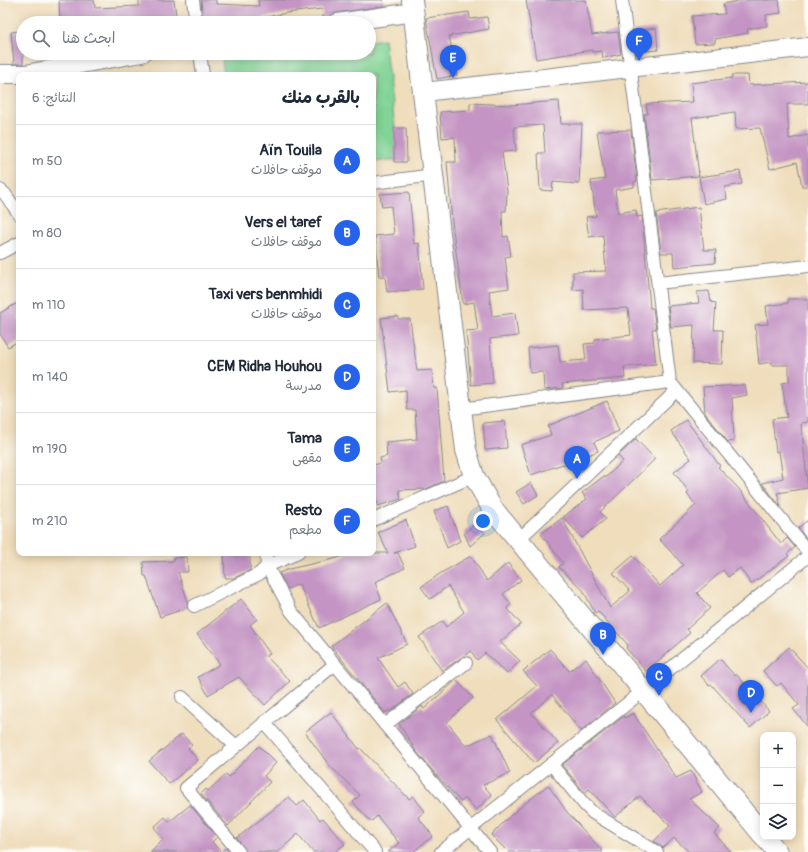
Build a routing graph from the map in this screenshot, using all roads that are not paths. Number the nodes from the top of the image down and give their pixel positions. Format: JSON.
{"nodes":[{"id":1,"x":193,"y":0,"type":"edge"},
{"id":2,"x":622,"y":0,"type":"edge"},
{"id":3,"x":413,"y":6,"type":"edge"},
{"id":4,"x":195,"y":16,"type":"edge"},
{"id":5,"x":369,"y":16,"type":"edge"},
{"id":6,"x":808,"y":47,"type":"edge"},
{"id":7,"x":103,"y":60,"type":"edge"},
{"id":8,"x":201,"y":60,"type":"edge"},
{"id":9,"x":631,"y":67,"type":"junction"},
{"id":10,"x":37,"y":72,"type":"edge"},
{"id":11,"x":203,"y":72,"type":"edge"},
{"id":12,"x":0,"y":74,"type":"edge"},
{"id":13,"x":16,"y":74,"type":"edge"},
{"id":14,"x":424,"y":92,"type":"junction"},
{"id":15,"x":434,"y":175,"type":"junction"},
{"id":16,"x":376,"y":183,"type":"edge"},
{"id":17,"x":0,"y":190,"type":"edge"},
{"id":18,"x":16,"y":210,"type":"edge"},
{"id":19,"x":16,"y":245,"type":"edge"},
{"id":20,"x":0,"y":253,"type":"edge"},
{"id":21,"x":808,"y":266,"type":"edge"},
{"id":22,"x":658,"y":283,"type":"junction"},
{"id":23,"x":673,"y":386,"type":"junction"},
{"id":24,"x":461,"y":409,"type":"junction"},
{"id":25,"x":474,"y":476,"type":"junction"},
{"id":26,"x":376,"y":519,"type":"edge"},
{"id":27,"x":518,"y":540,"type":"junction"},
{"id":28,"x":808,"y":552,"type":"edge"},
{"id":29,"x":266,"y":556,"type":"edge"},
{"id":30,"x":291,"y":556,"type":"edge"},
{"id":31,"x":808,"y":556,"type":"edge"},
{"id":32,"x":267,"y":566,"type":"junction"},
{"id":33,"x":194,"y":606,"type":"dead end"},
{"id":34,"x":466,"y":663,"type":"dead end"},
{"id":35,"x":335,"y":664,"type":"junction"},
{"id":36,"x":643,"y":691,"type":"junction"},
{"id":37,"x":182,"y":697,"type":"dead end"},
{"id":38,"x":264,"y":722,"type":"junction"},
{"id":39,"x":385,"y":725,"type":"junction"},
{"id":40,"x":236,"y":746,"type":"junction"},
{"id":41,"x":551,"y":764,"type":"junction"},
{"id":42,"x":470,"y":829,"type":"junction"},
{"id":43,"x":760,"y":831,"type":"edge"},
{"id":44,"x":767,"y":840,"type":"edge"},
{"id":45,"x":238,"y":852,"type":"edge"},
{"id":46,"x":375,"y":852,"type":"edge"},
{"id":47,"x":441,"y":852,"type":"edge"},
{"id":48,"x":490,"y":852,"type":"edge"},
{"id":49,"x":657,"y":852,"type":"edge"},
{"id":50,"x":777,"y":852,"type":"edge"}],
"edges":[{"from":1,"to":4,"type":"street"},
{"from":2,"to":9,"type":"street"},
{"from":3,"to":5,"type":"main road"},
{"from":3,"to":14,"type":"main road"},
{"from":6,"to":9,"type":"main road"},
{"from":7,"to":10,"type":"main road"},
{"from":8,"to":11,"type":"street"},
{"from":9,"to":14,"type":"main road"},
{"from":9,"to":22,"type":"street"},
{"from":12,"to":13,"type":"main road"},
{"from":14,"to":15,"type":"main road"},
{"from":15,"to":16,"type":"street"},
{"from":15,"to":24,"type":"main road"},
{"from":17,"to":18,"type":"street"},
{"from":19,"to":20,"type":"street"},
{"from":21,"to":22,"type":"street"},
{"from":22,"to":23,"type":"street"},
{"from":23,"to":24,"type":"street"},
{"from":23,"to":27,"type":"street"},
{"from":23,"to":28,"type":"street"},
{"from":24,"to":25,"type":"main road"},
{"from":25,"to":26,"type":"street"},
{"from":25,"to":27,"type":"main road"},
{"from":27,"to":36,"type":"main road"},
{"from":29,"to":32,"type":"street"},
{"from":30,"to":32,"type":"street"},
{"from":31,"to":36,"type":"street"},
{"from":32,"to":33,"type":"street"},
{"from":32,"to":35,"type":"street"},
{"from":34,"to":39,"type":"street"},
{"from":35,"to":38,"type":"street"},
{"from":35,"to":39,"type":"street"},
{"from":36,"to":41,"type":"street"},
{"from":36,"to":43,"type":"main road"},
{"from":37,"to":40,"type":"street"},
{"from":38,"to":40,"type":"street"},
{"from":38,"to":46,"type":"street"},
{"from":39,"to":42,"type":"street"},
{"from":40,"to":45,"type":"street"},
{"from":41,"to":42,"type":"street"},
{"from":41,"to":49,"type":"street"},
{"from":42,"to":47,"type":"street"},
{"from":42,"to":48,"type":"street"},
{"from":44,"to":50,"type":"main road"}]}
